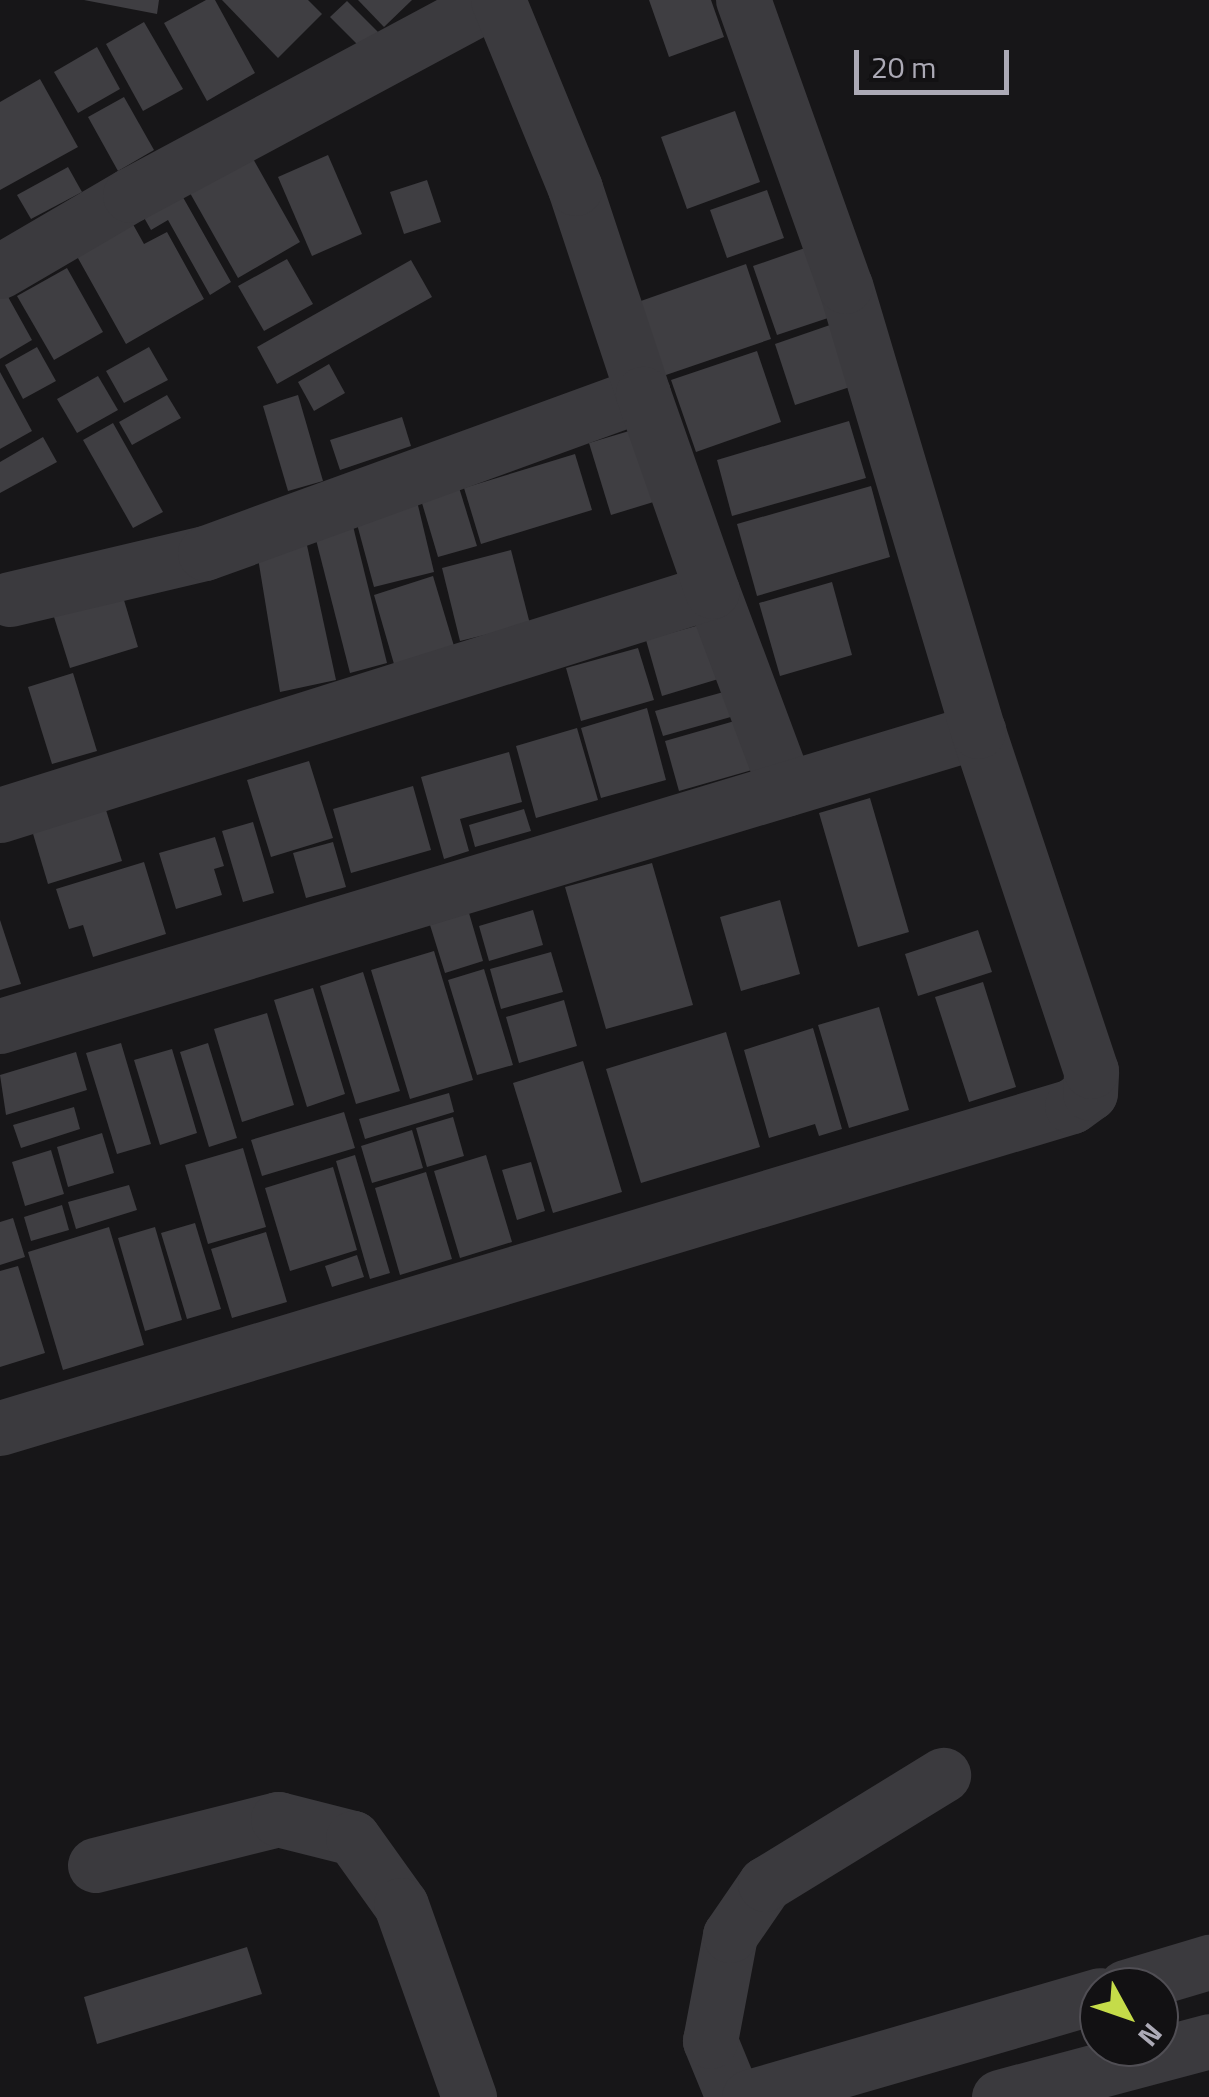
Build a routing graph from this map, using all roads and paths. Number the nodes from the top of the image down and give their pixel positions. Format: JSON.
{"nodes":[{"id":1,"x":496,"y":0,"type":"edge"},
{"id":2,"x":744,"y":0,"type":"edge"},
{"id":3,"x":0,"y":272,"type":"edge"},
{"id":4,"x":643,"y":394,"type":"junction"},
{"id":5,"x":712,"y":591,"type":"junction"},
{"id":6,"x":10,"y":599,"type":"dead end"},
{"id":7,"x":978,"y":731,"type":"junction"},
{"id":8,"x":786,"y":789,"type":"junction"},
{"id":9,"x":0,"y":815,"type":"edge"},
{"id":10,"x":0,"y":1026,"type":"edge"},
{"id":11,"x":0,"y":1428,"type":"edge"},
{"id":12,"x":943,"y":1775,"type":"dead end"},
{"id":13,"x":95,"y":1866,"type":"dead end"},
{"id":14,"x":1209,"y":1962,"type":"edge"},
{"id":15,"x":1179,"y":1971,"type":"edge"},
{"id":16,"x":1079,"y":2000,"type":"edge"},
{"id":17,"x":1209,"y":2040,"type":"edge"},
{"id":18,"x":469,"y":2097,"type":"edge"},
{"id":19,"x":734,"y":2097,"type":"edge"},
{"id":20,"x":749,"y":2097,"type":"edge"},
{"id":21,"x":998,"y":2097,"type":"edge"}],
"edges":[{"from":1,"to":3,"type":"street"},
{"from":1,"to":4,"type":"street"},
{"from":2,"to":7,"type":"street"},
{"from":4,"to":5,"type":"street"},
{"from":4,"to":6,"type":"street"},
{"from":5,"to":8,"type":"street"},
{"from":5,"to":9,"type":"street"},
{"from":7,"to":8,"type":"street"},
{"from":7,"to":11,"type":"street"},
{"from":8,"to":10,"type":"street"},
{"from":12,"to":19,"type":"street"},
{"from":13,"to":18,"type":"street"},
{"from":14,"to":15,"type":"street"},
{"from":16,"to":20,"type":"street"},
{"from":17,"to":21,"type":"street"}]}
